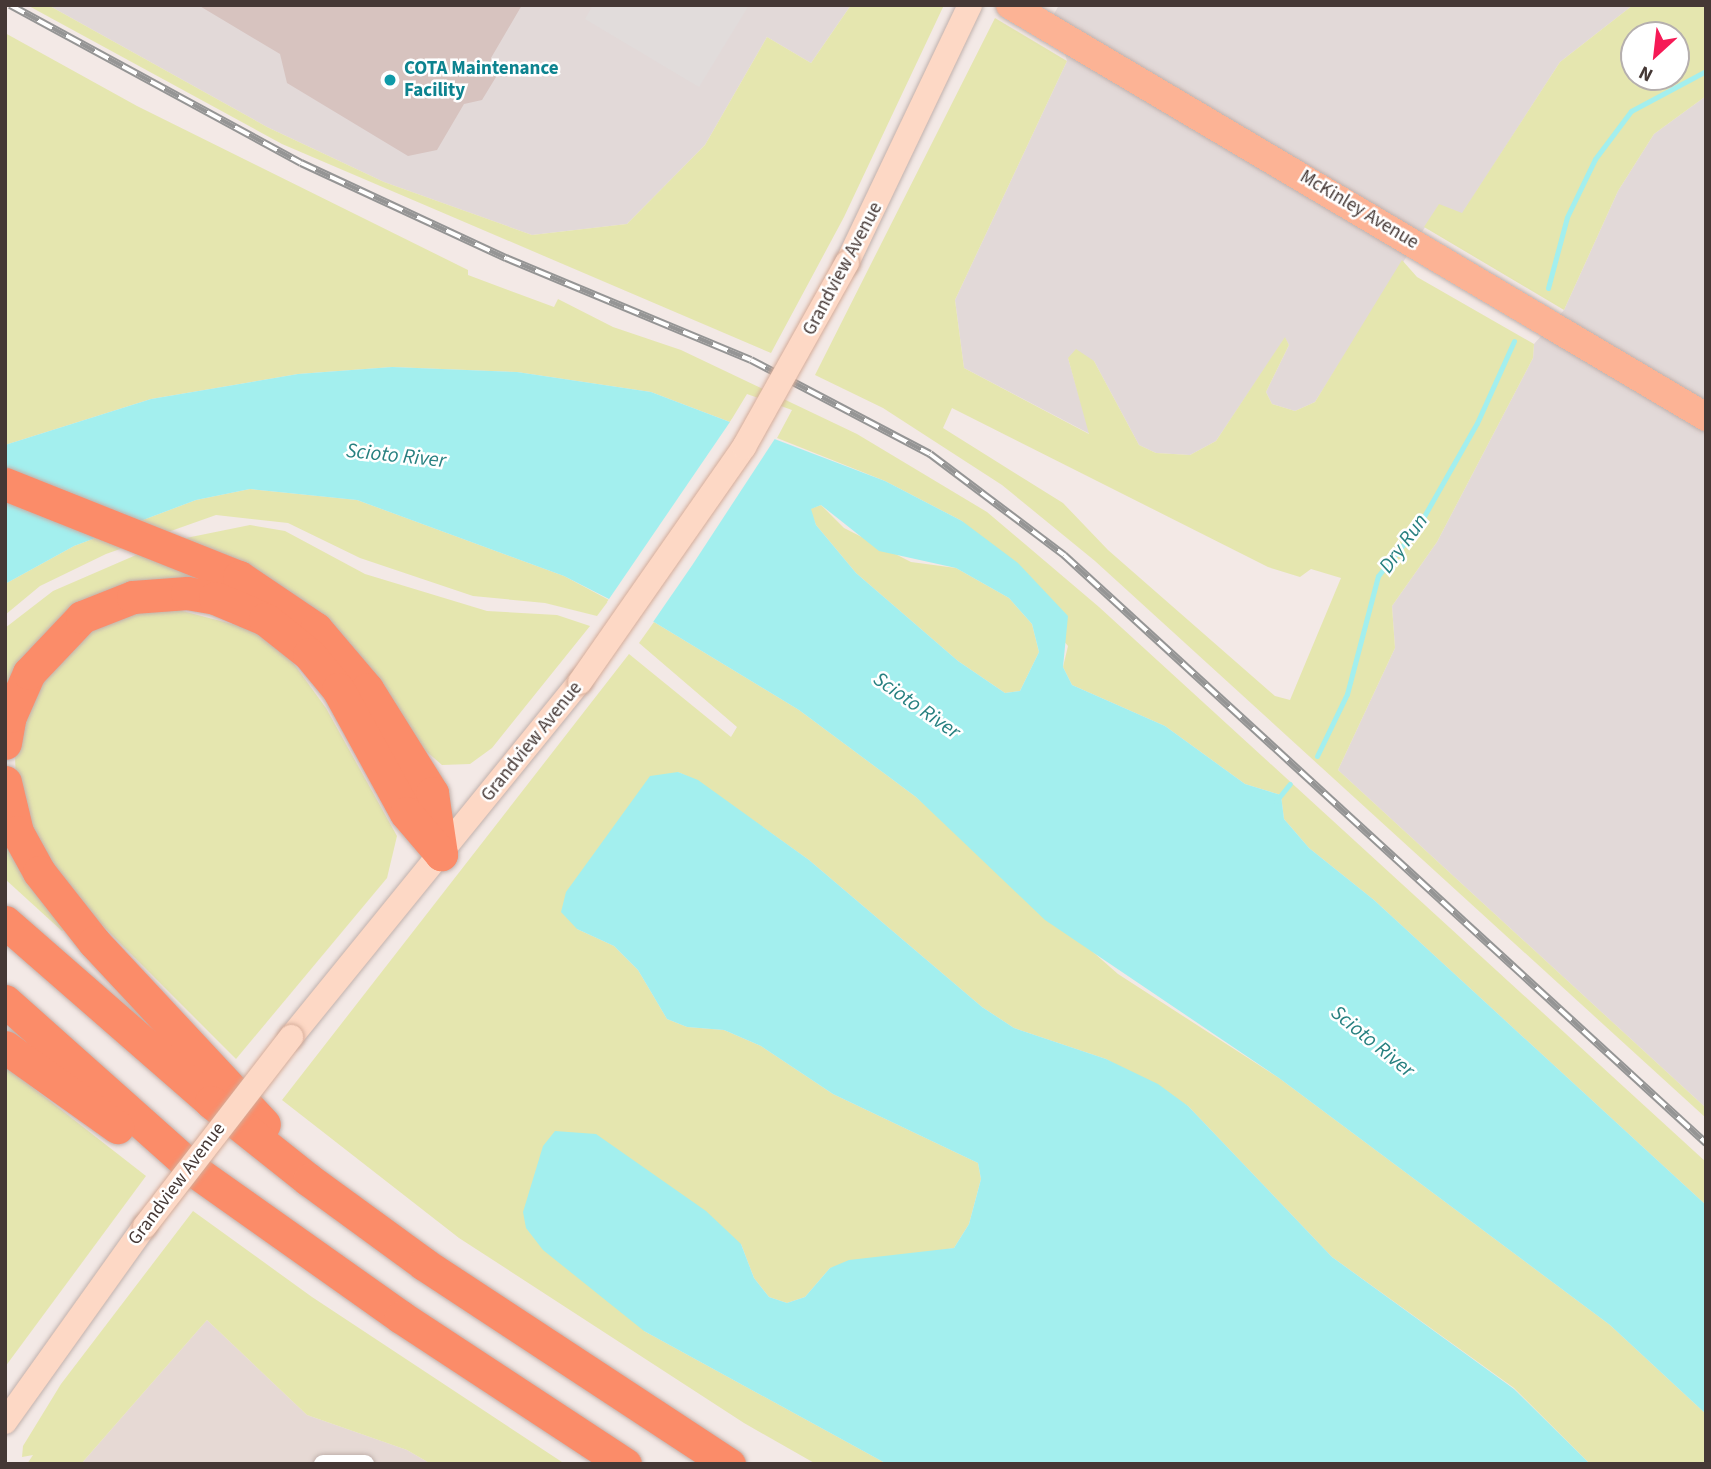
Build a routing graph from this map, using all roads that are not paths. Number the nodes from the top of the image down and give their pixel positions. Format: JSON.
{"nodes":[{"id":1,"x":970,"y":5,"type":"edge"},
{"id":2,"x":1010,"y":5,"type":"edge"},
{"id":3,"x":1706,"y":418,"type":"edge"},
{"id":4,"x":5,"y":484,"type":"edge"},
{"id":5,"x":5,"y":743,"type":"edge"},
{"id":6,"x":5,"y":782,"type":"edge"},
{"id":7,"x":441,"y":854,"type":"junction"},
{"id":8,"x":5,"y":922,"type":"edge"},
{"id":9,"x":5,"y":1001,"type":"edge"},
{"id":10,"x":5,"y":1047,"type":"edge"},
{"id":11,"x":199,"y":1174,"type":"junction"},
{"id":12,"x":309,"y":1180,"type":"junction"},
{"id":13,"x":5,"y":1422,"type":"edge"},
{"id":14,"x":323,"y":1464,"type":"edge"},
{"id":15,"x":365,"y":1464,"type":"edge"},
{"id":16,"x":625,"y":1464,"type":"edge"},
{"id":17,"x":729,"y":1464,"type":"edge"}],
"edges":[{"from":1,"to":7,"type":"main road","name":"Grandview Avenue","bridge":true},
{"from":2,"to":3,"type":"main road","name":"McKinley Avenue"},
{"from":4,"to":7,"type":"highway"},
{"from":5,"to":7,"type":"highway"},
{"from":6,"to":12,"type":"highway"},
{"from":7,"to":13,"type":"main road","name":"Grandview Avenue","bridge":true},
{"from":8,"to":12,"type":"highway"},
{"from":9,"to":11,"type":"highway"},
{"from":10,"to":11,"type":"highway"},
{"from":11,"to":16,"type":"highway"},
{"from":12,"to":17,"type":"highway"},
{"from":14,"to":15,"type":"street"}]}
